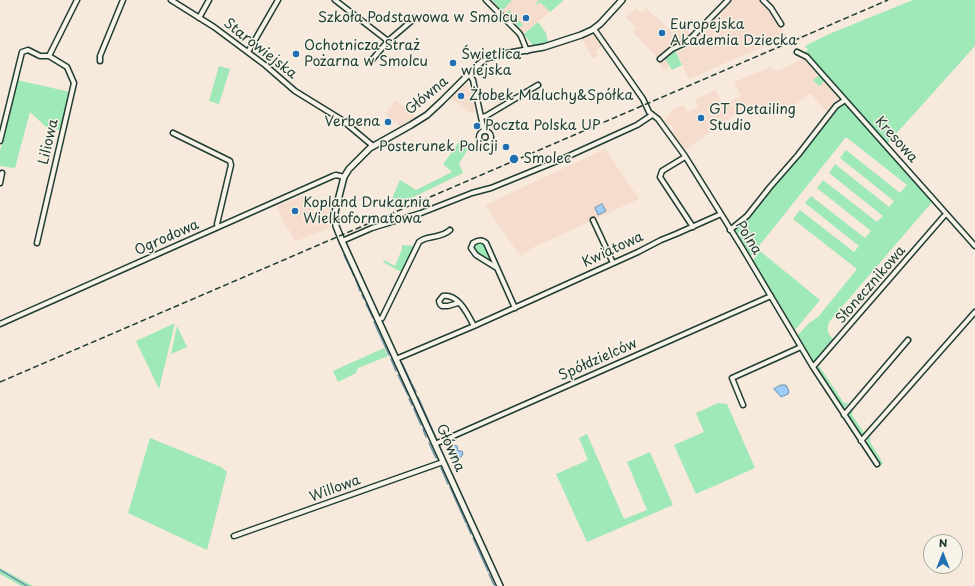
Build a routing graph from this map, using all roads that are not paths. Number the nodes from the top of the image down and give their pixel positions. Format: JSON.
{"nodes":[{"id":1,"x":77,"y":0,"type":"edge"},
{"id":2,"x":123,"y":0,"type":"edge"},
{"id":3,"x":171,"y":0,"type":"edge"},
{"id":4,"x":209,"y":0,"type":"edge"},
{"id":5,"x":278,"y":0,"type":"edge"},
{"id":6,"x":335,"y":0,"type":"edge"},
{"id":7,"x":622,"y":0,"type":"edge"},
{"id":8,"x":728,"y":0,"type":"edge"},
{"id":9,"x":763,"y":0,"type":"edge"},
{"id":10,"x":488,"y":1,"type":"edge"},
{"id":11,"x":199,"y":18,"type":"junction"},
{"id":12,"x":415,"y":18,"type":"dead end"},
{"id":13,"x":781,"y":24,"type":"dead end"},
{"id":14,"x":594,"y":29,"type":"junction"},
{"id":15,"x":388,"y":41,"type":"junction"},
{"id":16,"x":527,"y":51,"type":"junction"},
{"id":17,"x":248,"y":52,"type":"junction"},
{"id":18,"x":797,"y":52,"type":"dead end"},
{"id":19,"x":49,"y":56,"type":"junction"},
{"id":20,"x":660,"y":58,"type":"dead end"},
{"id":21,"x":100,"y":61,"type":"dead end"},
{"id":22,"x":371,"y":61,"type":"dead end"},
{"id":23,"x":468,"y":74,"type":"junction"},
{"id":24,"x":538,"y":85,"type":"dead end"},
{"id":25,"x":845,"y":100,"type":"junction"},
{"id":26,"x":652,"y":115,"type":"junction"},
{"id":27,"x":482,"y":117,"type":"junction"},
{"id":28,"x":484,"y":131,"type":"dead end"},
{"id":29,"x":174,"y":132,"type":"dead end"},
{"id":30,"x":0,"y":141,"type":"edge"},
{"id":31,"x":373,"y":146,"type":"junction"},
{"id":32,"x":685,"y":157,"type":"junction"},
{"id":33,"x":2,"y":173,"type":"dead end"},
{"id":34,"x":344,"y":177,"type":"junction"},
{"id":35,"x":0,"y":183,"type":"edge"},
{"id":36,"x":721,"y":214,"type":"junction"},
{"id":37,"x":944,"y":216,"type":"dead end"},
{"id":38,"x":593,"y":220,"type":"dead end"},
{"id":39,"x":218,"y":227,"type":"junction"},
{"id":40,"x":693,"y":227,"type":"junction"},
{"id":41,"x":450,"y":230,"type":"dead end"},
{"id":42,"x":730,"y":230,"type":"junction"},
{"id":43,"x":342,"y":241,"type":"junction"},
{"id":44,"x":37,"y":243,"type":"dead end"},
{"id":45,"x":975,"y":246,"type":"edge"},
{"id":46,"x":613,"y":263,"type":"junction"},
{"id":47,"x":497,"y":268,"type":"junction"},
{"id":48,"x":771,"y":296,"type":"junction"},
{"id":49,"x":458,"y":303,"type":"dead end"},
{"id":50,"x":515,"y":308,"type":"junction"},
{"id":51,"x":975,"y":312,"type":"edge"},
{"id":52,"x":378,"y":320,"type":"junction"},
{"id":53,"x":0,"y":324,"type":"edge"},
{"id":54,"x":474,"y":326,"type":"junction"},
{"id":55,"x":908,"y":340,"type":"dead end"},
{"id":56,"x":801,"y":347,"type":"junction"},
{"id":57,"x":396,"y":359,"type":"junction"},
{"id":58,"x":813,"y":367,"type":"junction"},
{"id":59,"x":743,"y":405,"type":"dead end"},
{"id":60,"x":844,"y":415,"type":"junction"},
{"id":61,"x":861,"y":441,"type":"junction"},
{"id":62,"x":435,"y":444,"type":"junction"},
{"id":63,"x":443,"y":462,"type":"junction"},
{"id":64,"x":877,"y":464,"type":"dead end"},
{"id":65,"x":234,"y":536,"type":"dead end"},
{"id":66,"x":500,"y":586,"type":"edge"}],
"edges":[{"from":1,"to":19,"type":"street"},
{"from":2,"to":21,"type":"street"},
{"from":3,"to":11,"type":"street","name":"Starowiejska"},
{"from":4,"to":11,"type":"street"},
{"from":5,"to":17,"type":"street"},
{"from":6,"to":15,"type":"street"},
{"from":7,"to":14,"type":"street","name":"Główna"},
{"from":8,"to":20,"type":"street"},
{"from":9,"to":13,"type":"street"},
{"from":10,"to":16,"type":"street"},
{"from":11,"to":17,"type":"street","name":"Starowiejska"},
{"from":12,"to":15,"type":"street"},
{"from":14,"to":16,"type":"street","name":"Główna"},
{"from":14,"to":26,"type":"street","name":"Polna"},
{"from":15,"to":22,"type":"street"},
{"from":16,"to":23,"type":"street","name":"Główna"},
{"from":17,"to":31,"type":"street","name":"Starowiejska"},
{"from":18,"to":25,"type":"street","name":"Kresowa"},
{"from":19,"to":30,"type":"street","name":"Liliowa"},
{"from":19,"to":44,"type":"street","name":"Liliowa"},
{"from":23,"to":27,"type":"street"},
{"from":23,"to":31,"type":"street","name":"Główna"},
{"from":24,"to":27,"type":"street"},
{"from":25,"to":42,"type":"street"},
{"from":25,"to":45,"type":"street","name":"Kresowa"},
{"from":26,"to":32,"type":"street","name":"Polna"},
{"from":26,"to":43,"type":"street"},
{"from":27,"to":28,"type":"street"},
{"from":29,"to":39,"type":"street"},
{"from":31,"to":34,"type":"street","name":"Główna"},
{"from":32,"to":36,"type":"street","name":"Polna"},
{"from":32,"to":40,"type":"street"},
{"from":33,"to":35,"type":"street"},
{"from":34,"to":39,"type":"street","name":"Ogrodowa"},
{"from":34,"to":43,"type":"street","name":"Główna"},
{"from":36,"to":40,"type":"street","name":"Kwiatowa"},
{"from":36,"to":42,"type":"street","name":"Polna"},
{"from":37,"to":58,"type":"street","name":"Słonecznikowa"},
{"from":38,"to":46,"type":"street"},
{"from":39,"to":53,"type":"street","name":"Ogrodowa"},
{"from":40,"to":46,"type":"street","name":"Kwiatowa"},
{"from":41,"to":52,"type":"street"},
{"from":42,"to":48,"type":"street","name":"Polna"},
{"from":43,"to":52,"type":"street","name":"Główna"},
{"from":46,"to":50,"type":"street","name":"Kwiatowa"},
{"from":47,"to":47,"type":"street"},
{"from":47,"to":50,"type":"street"},
{"from":48,"to":56,"type":"street","name":"Polna"},
{"from":48,"to":62,"type":"street","name":"Spółdzielców"},
{"from":49,"to":54,"type":"street"},
{"from":50,"to":54,"type":"street","name":"Kwiatowa"},
{"from":51,"to":61,"type":"street"},
{"from":52,"to":57,"type":"street","name":"Główna"},
{"from":54,"to":57,"type":"street","name":"Kwiatowa"},
{"from":55,"to":60,"type":"street"},
{"from":56,"to":58,"type":"street","name":"Polna"},
{"from":56,"to":59,"type":"street"},
{"from":57,"to":62,"type":"street","name":"Główna"},
{"from":58,"to":60,"type":"street","name":"Polna"},
{"from":60,"to":61,"type":"street","name":"Polna"},
{"from":61,"to":64,"type":"street","name":"Polna"},
{"from":62,"to":63,"type":"street","name":"Główna"},
{"from":63,"to":65,"type":"street","name":"Willowa"},
{"from":63,"to":66,"type":"street","name":"Główna"}]}
